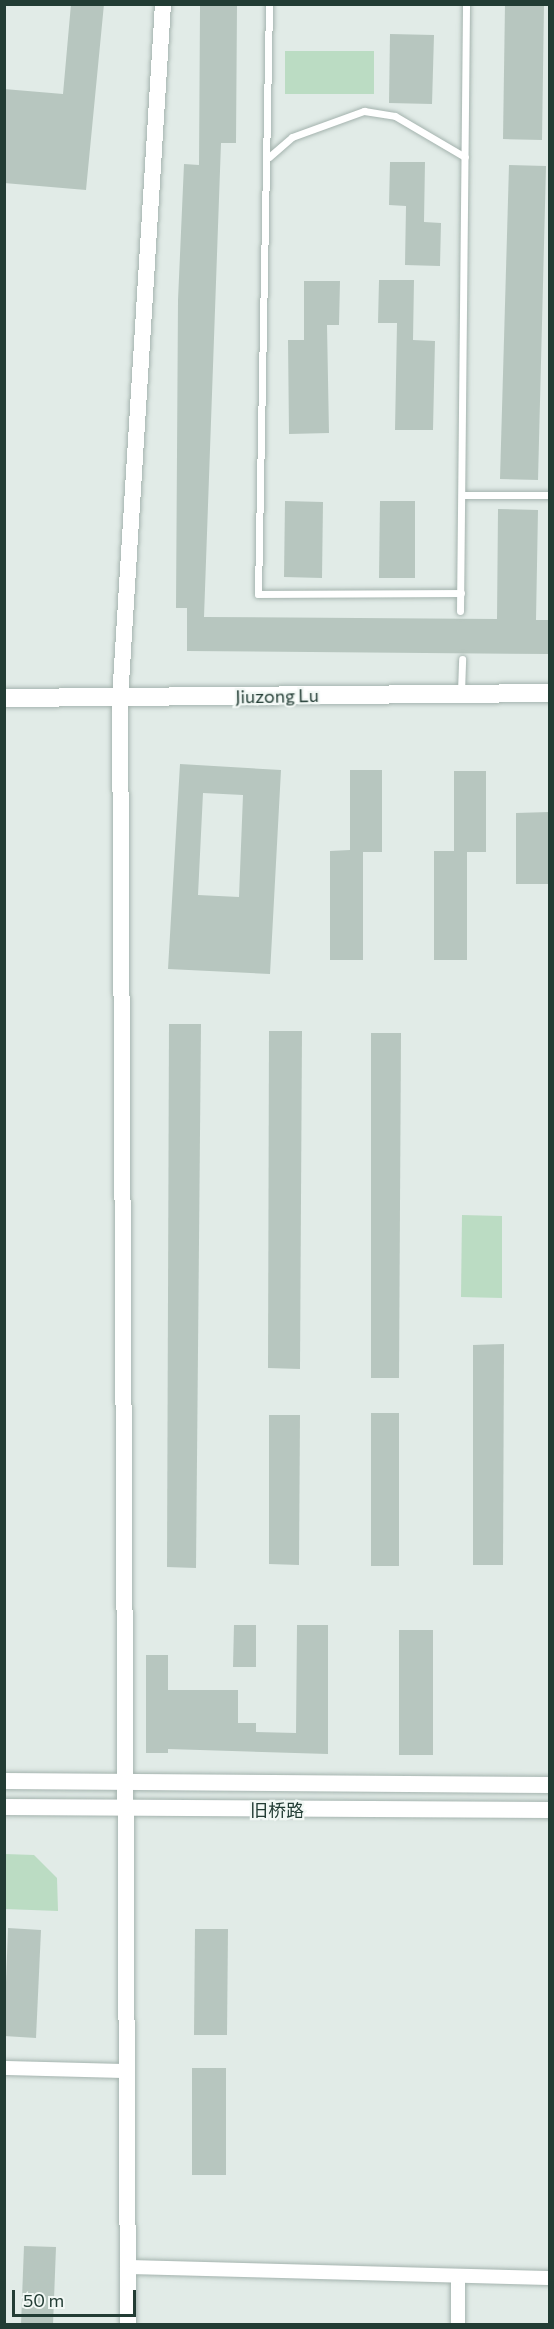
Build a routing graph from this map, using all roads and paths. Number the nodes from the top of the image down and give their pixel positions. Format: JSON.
{"nodes":[{"id":1,"x":163,"y":4,"type":"edge"},
{"id":2,"x":269,"y":4,"type":"edge"},
{"id":3,"x":466,"y":4,"type":"edge"},
{"id":4,"x":269,"y":157,"type":"junction"},
{"id":5,"x":465,"y":157,"type":"junction"},
{"id":6,"x":462,"y":495,"type":"junction"},
{"id":7,"x":549,"y":495,"type":"edge"},
{"id":8,"x":461,"y":593,"type":"junction"},
{"id":9,"x":460,"y":611,"type":"dead end"},
{"id":10,"x":462,"y":659,"type":"dead end"},
{"id":11,"x":461,"y":693,"type":"junction"},
{"id":12,"x":549,"y":693,"type":"edge"},
{"id":13,"x":4,"y":698,"type":"edge"},
{"id":14,"x":120,"y":699,"type":"junction"},
{"id":15,"x":4,"y":1781,"type":"edge"},
{"id":16,"x":124,"y":1783,"type":"junction"},
{"id":17,"x":549,"y":1785,"type":"edge"},
{"id":18,"x":4,"y":1807,"type":"edge"},
{"id":19,"x":125,"y":1810,"type":"junction"},
{"id":20,"x":549,"y":1810,"type":"edge"},
{"id":21,"x":4,"y":2068,"type":"edge"},
{"id":22,"x":126,"y":2071,"type":"junction"},
{"id":23,"x":128,"y":2267,"type":"junction"},
{"id":24,"x":458,"y":2278,"type":"junction"},
{"id":25,"x":549,"y":2278,"type":"edge"},
{"id":26,"x":128,"y":2325,"type":"edge"},
{"id":27,"x":458,"y":2325,"type":"edge"}],
"edges":[{"from":1,"to":14,"type":"street"},
{"from":2,"to":4,"type":"lane"},
{"from":3,"to":5,"type":"lane"},
{"from":4,"to":5,"type":"lane"},
{"from":4,"to":8,"type":"lane"},
{"from":5,"to":6,"type":"lane"},
{"from":6,"to":7,"type":"lane"},
{"from":6,"to":8,"type":"lane"},
{"from":8,"to":9,"type":"lane"},
{"from":10,"to":11,"type":"lane"},
{"from":11,"to":12,"type":"main road","name":"Jiuzong Lu"},
{"from":11,"to":14,"type":"main road","name":"Jiuzong Lu"},
{"from":13,"to":14,"type":"main road","name":"Jiuzong Lu"},
{"from":14,"to":16,"type":"street"},
{"from":15,"to":16,"type":"street","name":"旧桥路"},
{"from":16,"to":17,"type":"street","name":"旧桥路"},
{"from":16,"to":19,"type":"street"},
{"from":18,"to":19,"type":"street","name":"旧桥路"},
{"from":19,"to":20,"type":"street","name":"旧桥路"},
{"from":19,"to":22,"type":"street"},
{"from":21,"to":22,"type":"street"},
{"from":22,"to":23,"type":"street"},
{"from":23,"to":24,"type":"street"},
{"from":23,"to":26,"type":"street"},
{"from":24,"to":25,"type":"street"},
{"from":24,"to":27,"type":"street"}]}
